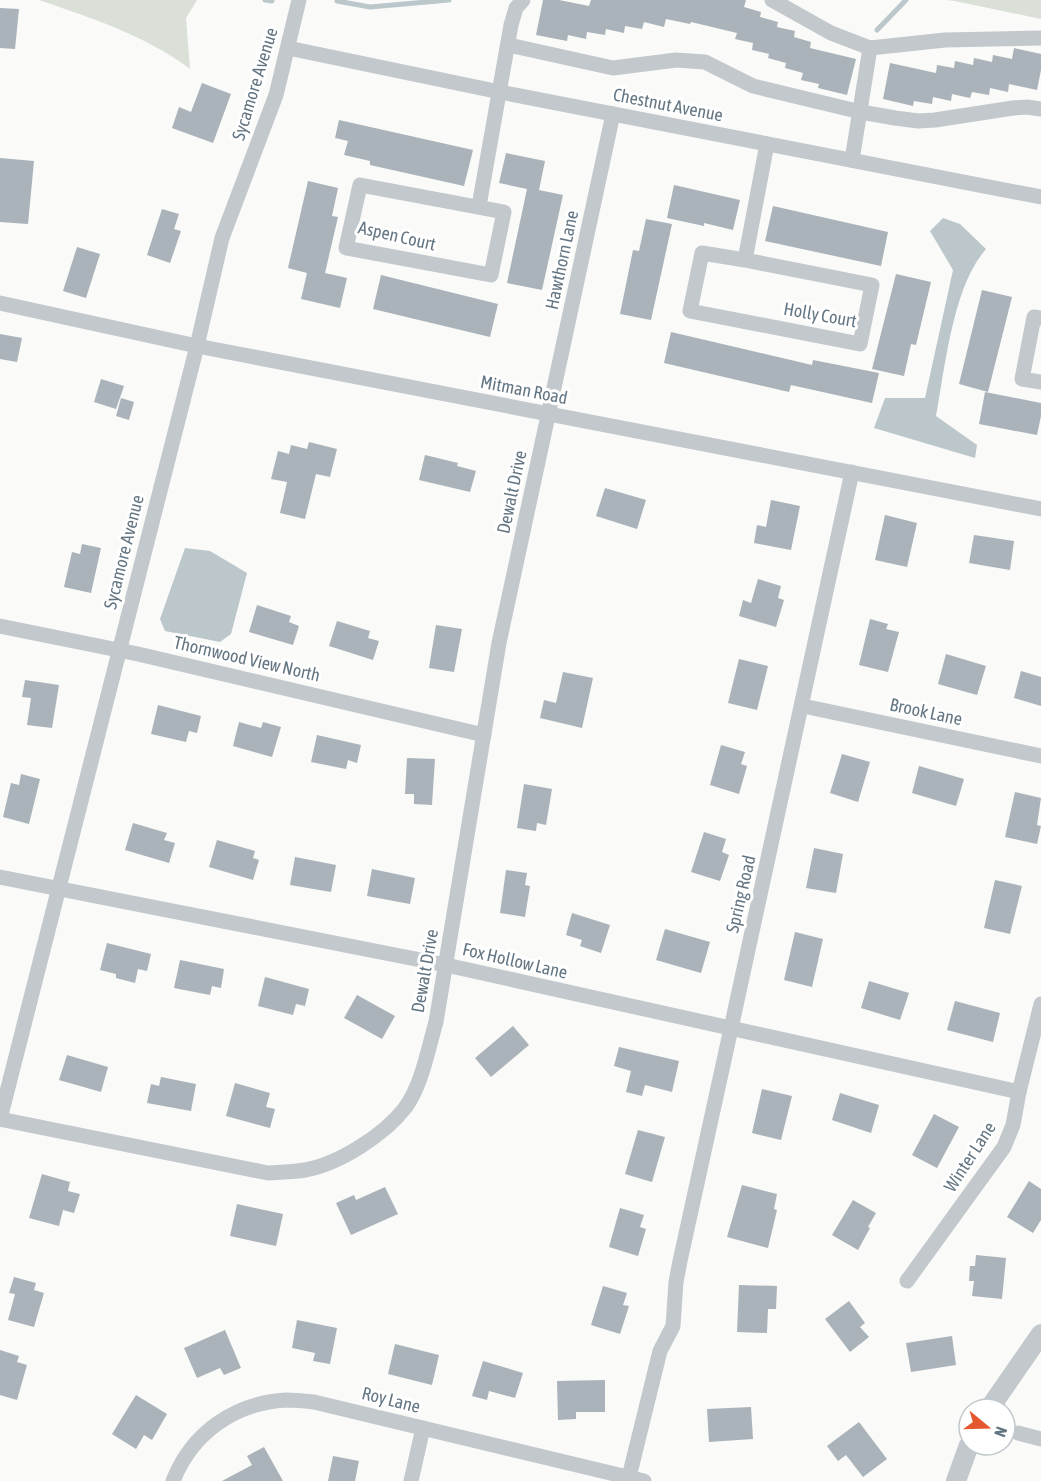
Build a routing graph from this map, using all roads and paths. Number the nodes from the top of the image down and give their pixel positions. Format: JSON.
{"nodes":[{"id":1,"x":298,"y":0,"type":"edge"},
{"id":2,"x":524,"y":0,"type":"edge"},
{"id":3,"x":772,"y":0,"type":"edge"},
{"id":4,"x":1041,"y":38,"type":"edge"},
{"id":5,"x":509,"y":45,"type":"junction"},
{"id":6,"x":288,"y":48,"type":"junction"},
{"id":7,"x":870,"y":48,"type":"junction"},
{"id":8,"x":501,"y":92,"type":"junction"},
{"id":9,"x":1041,"y":109,"type":"edge"},
{"id":10,"x":861,"y":112,"type":"junction"},
{"id":11,"x":613,"y":114,"type":"junction"},
{"id":12,"x":767,"y":144,"type":"junction"},
{"id":13,"x":852,"y":160,"type":"junction"},
{"id":14,"x":1041,"y":197,"type":"edge"},
{"id":15,"x":478,"y":206,"type":"junction"},
{"id":16,"x":746,"y":260,"type":"junction"},
{"id":17,"x":0,"y":303,"type":"edge"},
{"id":18,"x":1041,"y":318,"type":"edge"},
{"id":19,"x":197,"y":346,"type":"junction"},
{"id":20,"x":1041,"y":382,"type":"edge"},
{"id":21,"x":549,"y":415,"type":"junction"},
{"id":22,"x":852,"y":472,"type":"junction"},
{"id":23,"x":1041,"y":508,"type":"edge"},
{"id":24,"x":0,"y":626,"type":"edge"},
{"id":25,"x":119,"y":650,"type":"junction"},
{"id":26,"x":803,"y":706,"type":"junction"},
{"id":27,"x":484,"y":735,"type":"junction"},
{"id":28,"x":1041,"y":756,"type":"edge"},
{"id":29,"x":0,"y":877,"type":"edge"},
{"id":30,"x":58,"y":889,"type":"junction"},
{"id":31,"x":446,"y":965,"type":"junction"},
{"id":32,"x":1041,"y":1004,"type":"edge"},
{"id":33,"x":730,"y":1028,"type":"junction"},
{"id":34,"x":1019,"y":1092,"type":"junction"},
{"id":35,"x":0,"y":1119,"type":"edge"},
{"id":36,"x":907,"y":1281,"type":"dead end"},
{"id":37,"x":673,"y":1326,"type":"joint"},
{"id":38,"x":1041,"y":1334,"type":"edge"},
{"id":39,"x":998,"y":1397,"type":"edge"},
{"id":40,"x":423,"y":1428,"type":"junction"},
{"id":41,"x":1018,"y":1433,"type":"dead end"},
{"id":42,"x":1041,"y":1439,"type":"edge"},
{"id":43,"x":965,"y":1457,"type":"edge"},
{"id":44,"x":634,"y":1480,"type":"edge"},
{"id":45,"x":173,"y":1481,"type":"edge"},
{"id":46,"x":411,"y":1481,"type":"edge"},
{"id":47,"x":956,"y":1481,"type":"edge"}],
"edges":[{"from":1,"to":6,"type":"street","name":"Sycamore Avenue"},
{"from":2,"to":5,"type":"street"},
{"from":3,"to":7,"type":"street"},
{"from":4,"to":7,"type":"street"},
{"from":5,"to":8,"type":"street"},
{"from":5,"to":10,"type":"street"},
{"from":6,"to":8,"type":"street","name":"Chestnut Avenue"},
{"from":6,"to":19,"type":"street","name":"Sycamore Avenue"},
{"from":7,"to":10,"type":"street"},
{"from":8,"to":11,"type":"street","name":"Chestnut Avenue"},
{"from":8,"to":15,"type":"street"},
{"from":9,"to":10,"type":"street"},
{"from":10,"to":13,"type":"street"},
{"from":11,"to":12,"type":"street","name":"Chestnut Avenue"},
{"from":11,"to":21,"type":"street","name":"Hawthorn Lane"},
{"from":12,"to":13,"type":"street","name":"Chestnut Avenue"},
{"from":12,"to":16,"type":"street"},
{"from":13,"to":14,"type":"street","name":"Chestnut Avenue"},
{"from":15,"to":15,"type":"street","name":"Aspen Court"},
{"from":16,"to":16,"type":"street","name":"Holly Court"},
{"from":17,"to":19,"type":"street","name":"Mitman Road"},
{"from":18,"to":20,"type":"street"},
{"from":19,"to":21,"type":"street","name":"Mitman Road"},
{"from":19,"to":25,"type":"street","name":"Sycamore Avenue"},
{"from":21,"to":22,"type":"street","name":"Mitman Road"},
{"from":21,"to":27,"type":"street","name":"Dewalt Drive"},
{"from":22,"to":23,"type":"street","name":"Mitman Road"},
{"from":22,"to":26,"type":"street","name":"Spring Road"},
{"from":24,"to":25,"type":"street","name":"Thornwood View North"},
{"from":25,"to":27,"type":"street","name":"Thornwood View North"},
{"from":25,"to":30,"type":"street","name":"Sycamore Avenue"},
{"from":26,"to":28,"type":"street","name":"Brook Lane"},
{"from":26,"to":33,"type":"street","name":"Spring Road"},
{"from":27,"to":31,"type":"street","name":"Dewalt Drive"},
{"from":29,"to":30,"type":"street","name":"Fox Hollow Lane"},
{"from":30,"to":31,"type":"street","name":"Fox Hollow Lane"},
{"from":30,"to":35,"type":"street","name":"Sycamore Avenue"},
{"from":31,"to":33,"type":"street","name":"Fox Hollow Lane"},
{"from":31,"to":35,"type":"street","name":"Dewalt Drive"},
{"from":32,"to":34,"type":"street","name":"Winter Lane"},
{"from":33,"to":34,"type":"street","name":"Fox Hollow Lane"},
{"from":33,"to":37,"type":"street","name":"Spring Road"},
{"from":34,"to":36,"type":"street","name":"Winter Lane"},
{"from":37,"to":44,"type":"street","name":"Roy Lane"},
{"from":38,"to":39,"type":"street"},
{"from":40,"to":44,"type":"street","name":"Roy Lane"},
{"from":40,"to":45,"type":"street","name":"Roy Lane"},
{"from":40,"to":46,"type":"street"},
{"from":41,"to":42,"type":"street"},
{"from":43,"to":47,"type":"street"}]}
